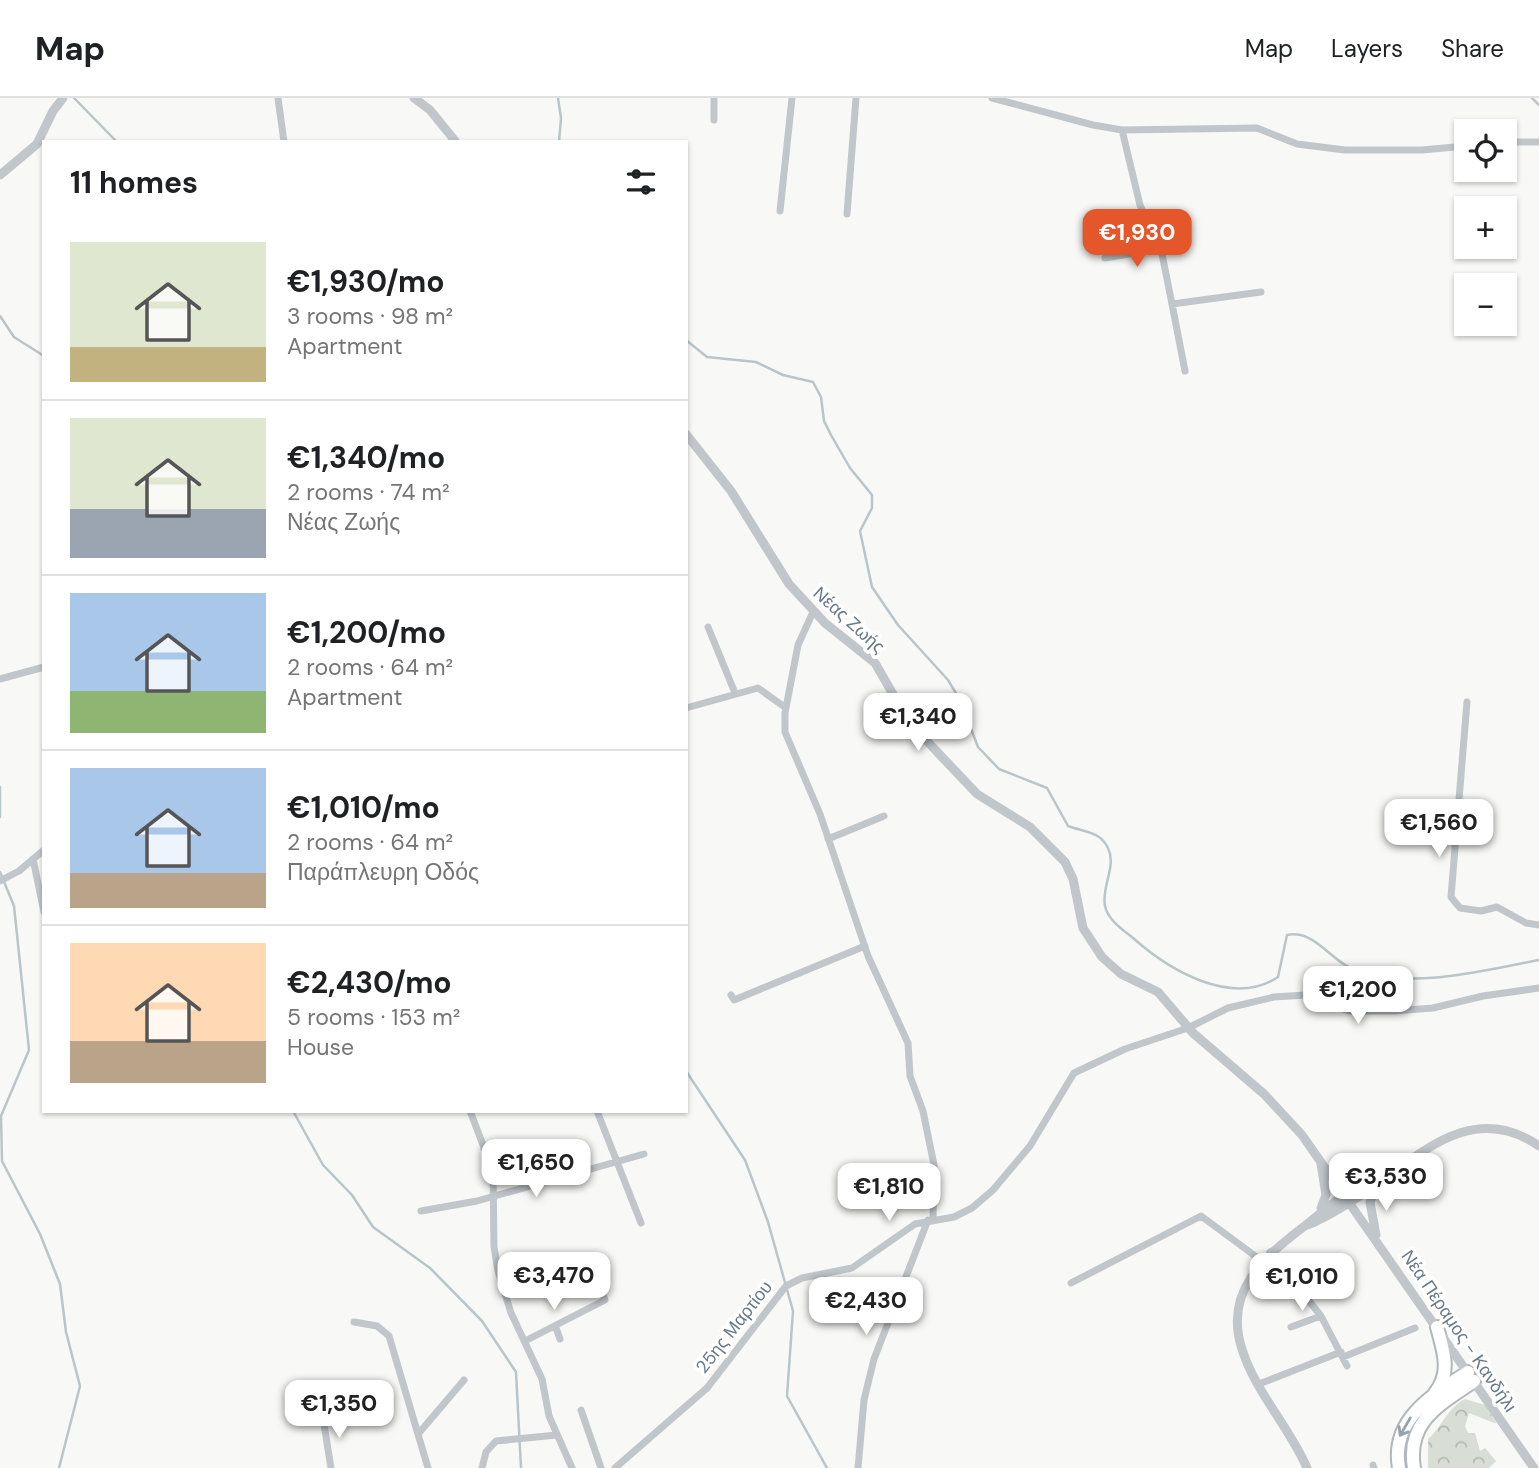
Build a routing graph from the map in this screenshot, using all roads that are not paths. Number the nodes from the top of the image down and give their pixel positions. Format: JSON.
{"nodes":[{"id":1,"x":63,"y":98,"type":"edge"},
{"id":2,"x":278,"y":98,"type":"edge"},
{"id":3,"x":414,"y":98,"type":"edge"},
{"id":4,"x":714,"y":98,"type":"edge"},
{"id":5,"x":793,"y":98,"type":"edge"},
{"id":6,"x":856,"y":98,"type":"edge"},
{"id":7,"x":992,"y":98,"type":"edge"},
{"id":8,"x":714,"y":120,"type":"dead end"},
{"id":9,"x":1122,"y":130,"type":"junction"},
{"id":10,"x":284,"y":140,"type":"edge"},
{"id":11,"x":454,"y":140,"type":"edge"},
{"id":12,"x":1517,"y":142,"type":"edge"},
{"id":13,"x":1539,"y":142,"type":"edge"},
{"id":14,"x":1454,"y":147,"type":"edge"},
{"id":15,"x":0,"y":175,"type":"edge"},
{"id":16,"x":780,"y":211,"type":"dead end"},
{"id":17,"x":847,"y":214,"type":"dead end"},
{"id":18,"x":1159,"y":249,"type":"junction"},
{"id":19,"x":1105,"y":258,"type":"dead end"},
{"id":20,"x":1261,"y":292,"type":"dead end"},
{"id":21,"x":1172,"y":304,"type":"junction"},
{"id":22,"x":1185,"y":371,"type":"dead end"},
{"id":23,"x":688,"y":436,"type":"edge"},
{"id":24,"x":813,"y":612,"type":"junction"},
{"id":25,"x":708,"y":627,"type":"dead end"},
{"id":26,"x":42,"y":668,"type":"edge"},
{"id":27,"x":0,"y":679,"type":"edge"},
{"id":28,"x":735,"y":693,"type":"junction"},
{"id":29,"x":1467,"y":702,"type":"dead end"},
{"id":30,"x":688,"y":707,"type":"edge"},
{"id":31,"x":786,"y":708,"type":"junction"},
{"id":32,"x":884,"y":816,"type":"dead end"},
{"id":33,"x":828,"y":839,"type":"junction"},
{"id":34,"x":42,"y":852,"type":"edge"},
{"id":35,"x":33,"y":859,"type":"junction"},
{"id":36,"x":0,"y":881,"type":"edge"},
{"id":37,"x":42,"y":902,"type":"edge"},
{"id":38,"x":1539,"y":925,"type":"edge"},
{"id":39,"x":865,"y":946,"type":"junction"},
{"id":40,"x":1539,"y":988,"type":"edge"},
{"id":41,"x":731,"y":995,"type":"dead end"},
{"id":42,"x":1188,"y":1028,"type":"junction"},
{"id":43,"x":471,"y":1113,"type":"edge"},
{"id":44,"x":598,"y":1113,"type":"edge"},
{"id":45,"x":1539,"y":1146,"type":"edge"},
{"id":46,"x":644,"y":1154,"type":"dead end"},
{"id":47,"x":1320,"y":1159,"type":"junction"},
{"id":48,"x":616,"y":1162,"type":"junction"},
{"id":49,"x":1395,"y":1168,"type":"junction"},
{"id":50,"x":1380,"y":1182,"type":"junction"},
{"id":51,"x":1344,"y":1193,"type":"junction"},
{"id":52,"x":494,"y":1196,"type":"junction"},
{"id":53,"x":1350,"y":1202,"type":"junction"},
{"id":54,"x":1321,"y":1209,"type":"junction"},
{"id":55,"x":421,"y":1211,"type":"dead end"},
{"id":56,"x":930,"y":1220,"type":"junction"},
{"id":57,"x":640,"y":1223,"type":"dead end"},
{"id":58,"x":1303,"y":1227,"type":"junction"},
{"id":59,"x":1377,"y":1240,"type":"junction"},
{"id":60,"x":1270,"y":1252,"type":"junction"},
{"id":61,"x":1262,"y":1261,"type":"junction"},
{"id":62,"x":1071,"y":1283,"type":"dead end"},
{"id":63,"x":601,"y":1292,"type":"dead end"},
{"id":64,"x":1321,"y":1315,"type":"junction"},
{"id":65,"x":354,"y":1322,"type":"dead end"},
{"id":66,"x":1437,"y":1326,"type":"junction"},
{"id":67,"x":1291,"y":1327,"type":"dead end"},
{"id":68,"x":556,"y":1328,"type":"junction"},
{"id":69,"x":1415,"y":1328,"type":"dead end"},
{"id":70,"x":560,"y":1339,"type":"dead end"},
{"id":71,"x":525,"y":1341,"type":"junction"},
{"id":72,"x":1342,"y":1354,"type":"junction"},
{"id":73,"x":1347,"y":1366,"type":"dead end"},
{"id":74,"x":1471,"y":1377,"type":"junction"},
{"id":75,"x":464,"y":1380,"type":"dead end"},
{"id":76,"x":1259,"y":1384,"type":"junction"},
{"id":77,"x":1433,"y":1395,"type":"junction"},
{"id":78,"x":581,"y":1410,"type":"dead end"},
{"id":79,"x":323,"y":1418,"type":"dead end"},
{"id":80,"x":419,"y":1433,"type":"junction"},
{"id":81,"x":557,"y":1436,"type":"junction"},
{"id":82,"x":1533,"y":1467,"type":"edge"},
{"id":83,"x":331,"y":1468,"type":"edge"},
{"id":84,"x":428,"y":1468,"type":"edge"},
{"id":85,"x":482,"y":1468,"type":"edge"},
{"id":86,"x":572,"y":1468,"type":"edge"},
{"id":87,"x":601,"y":1468,"type":"edge"},
{"id":88,"x":615,"y":1468,"type":"edge"},
{"id":89,"x":858,"y":1468,"type":"edge"},
{"id":90,"x":1307,"y":1468,"type":"edge"},
{"id":91,"x":1399,"y":1468,"type":"edge"},
{"id":92,"x":1414,"y":1468,"type":"edge"}],
"edges":[{"from":1,"to":15,"type":"street"},
{"from":2,"to":10,"type":"street"},
{"from":3,"to":11,"type":"street"},
{"from":4,"to":8,"type":"street"},
{"from":5,"to":16,"type":"street"},
{"from":6,"to":17,"type":"street"},
{"from":7,"to":9,"type":"street"},
{"from":9,"to":14,"type":"street"},
{"from":9,"to":18,"type":"street"},
{"from":12,"to":13,"type":"street"},
{"from":18,"to":19,"type":"street"},
{"from":18,"to":21,"type":"street"},
{"from":20,"to":21,"type":"street"},
{"from":21,"to":22,"type":"street"},
{"from":23,"to":24,"type":"street","name":"Νέας Ζωής"},
{"from":24,"to":31,"type":"street"},
{"from":24,"to":42,"type":"street","name":"Νέας Ζωής"},
{"from":25,"to":28,"type":"street"},
{"from":26,"to":27,"type":"street"},
{"from":28,"to":30,"type":"street"},
{"from":28,"to":31,"type":"street"},
{"from":29,"to":38,"type":"street"},
{"from":31,"to":33,"type":"street"},
{"from":32,"to":33,"type":"street"},
{"from":33,"to":39,"type":"street"},
{"from":34,"to":35,"type":"street"},
{"from":35,"to":36,"type":"street"},
{"from":35,"to":37,"type":"street"},
{"from":39,"to":41,"type":"street"},
{"from":39,"to":56,"type":"street"},
{"from":40,"to":42,"type":"street","name":"25ης Μαρτίου"},
{"from":42,"to":47,"type":"street","name":"Νέα Πέραμος - Κανδήλι"},
{"from":42,"to":56,"type":"street","name":"25ης Μαρτίου"},
{"from":43,"to":52,"type":"street"},
{"from":44,"to":48,"type":"street"},
{"from":45,"to":49,"type":"street"},
{"from":46,"to":48,"type":"street"},
{"from":47,"to":51,"type":"street","name":"Νέα Πέραμος - Κανδήλι"},
{"from":47,"to":54,"type":"street"},
{"from":48,"to":52,"type":"street"},
{"from":48,"to":57,"type":"street"},
{"from":49,"to":50,"type":"street"},
{"from":49,"to":51,"type":"street"},
{"from":50,"to":53,"type":"street"},
{"from":50,"to":59,"type":"street"},
{"from":51,"to":53,"type":"street","name":"Νέα Πέραμος - Κανδήλι"},
{"from":51,"to":54,"type":"street"},
{"from":52,"to":55,"type":"street"},
{"from":52,"to":71,"type":"street"},
{"from":53,"to":58,"type":"street"},
{"from":53,"to":59,"type":"street","name":"Νέα Πέραμος - Κανδήλι"},
{"from":54,"to":58,"type":"street"},
{"from":56,"to":88,"type":"street","name":"25ης Μαρτίου"},
{"from":56,"to":89,"type":"street"},
{"from":58,"to":60,"type":"street"},
{"from":59,"to":66,"type":"street","name":"Νέα Πέραμος - Κανδήλι"},
{"from":60,"to":61,"type":"street"},
{"from":60,"to":64,"type":"street"},
{"from":61,"to":62,"type":"street"},
{"from":61,"to":76,"type":"street"},
{"from":63,"to":68,"type":"street"},
{"from":64,"to":67,"type":"street"},
{"from":64,"to":72,"type":"street"},
{"from":65,"to":80,"type":"street"},
{"from":66,"to":74,"type":"street","name":"Νέα Πέραμος - Κανδήλι"},
{"from":66,"to":77,"type":"highway"},
{"from":68,"to":70,"type":"street"},
{"from":68,"to":71,"type":"street"},
{"from":69,"to":72,"type":"street"},
{"from":71,"to":81,"type":"street"},
{"from":72,"to":73,"type":"street"},
{"from":72,"to":76,"type":"street"},
{"from":74,"to":77,"type":"highway"},
{"from":74,"to":82,"type":"street","name":"Νέα Πέραμος - Κανδήλι"},
{"from":74,"to":92,"type":"highway"},
{"from":75,"to":80,"type":"street"},
{"from":76,"to":90,"type":"street"},
{"from":77,"to":91,"type":"highway","one_way":true},
{"from":78,"to":87,"type":"street"},
{"from":79,"to":83,"type":"street"},
{"from":80,"to":84,"type":"street"},
{"from":81,"to":85,"type":"street"},
{"from":81,"to":86,"type":"street"}]}
